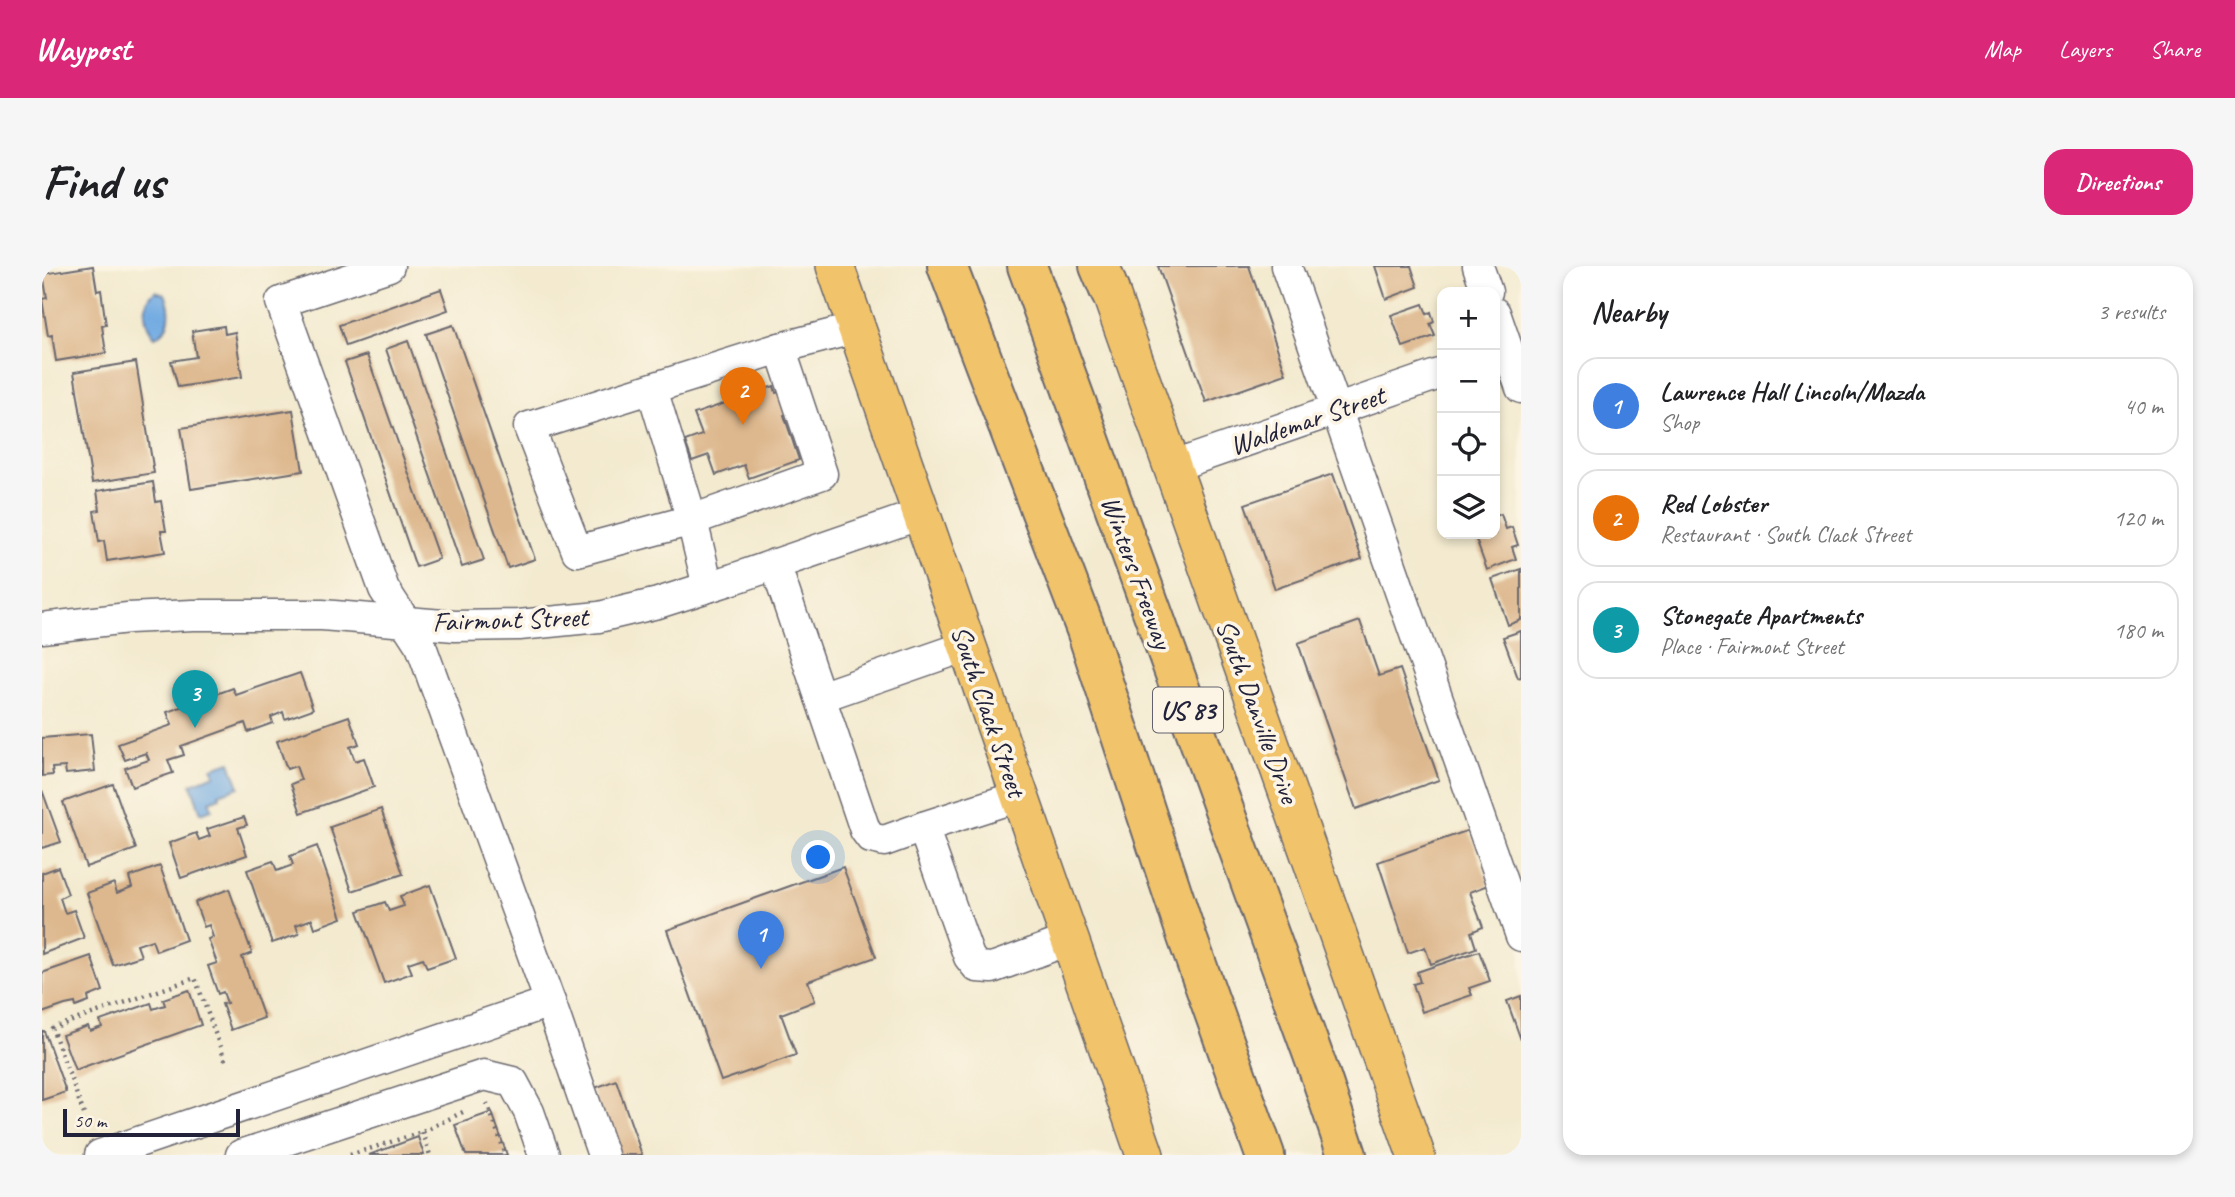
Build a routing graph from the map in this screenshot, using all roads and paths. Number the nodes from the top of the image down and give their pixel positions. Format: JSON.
{"nodes":[{"id":1,"x":389,"y":266,"type":"edge"},
{"id":2,"x":835,"y":266,"type":"edge"},
{"id":3,"x":947,"y":266,"type":"edge"},
{"id":4,"x":1027,"y":266,"type":"edge"},
{"id":5,"x":1286,"y":266,"type":"edge"},
{"id":6,"x":1478,"y":266,"type":"edge"},
{"id":7,"x":1104,"y":275,"type":"edge"},
{"id":8,"x":1486,"y":287,"type":"edge"},
{"id":9,"x":1500,"y":327,"type":"edge"},
{"id":10,"x":856,"y":328,"type":"junction"},
{"id":11,"x":780,"y":348,"type":"junction"},
{"id":12,"x":1508,"y":350,"type":"edge"},
{"id":13,"x":1437,"y":375,"type":"edge"},
{"id":14,"x":1521,"y":388,"type":"edge"},
{"id":15,"x":652,"y":389,"type":"junction"},
{"id":16,"x":1337,"y":409,"type":"junction"},
{"id":17,"x":1171,"y":467,"type":"junction"},
{"id":18,"x":920,"y":514,"type":"junction"},
{"id":19,"x":692,"y":520,"type":"junction"},
{"id":20,"x":775,"y":564,"type":"junction"},
{"id":21,"x":708,"y":587,"type":"junction"},
{"id":22,"x":405,"y":621,"type":"junction"},
{"id":23,"x":42,"y":628,"type":"edge"},
{"id":24,"x":967,"y":646,"type":"junction"},
{"id":25,"x":820,"y":697,"type":"junction"},
{"id":26,"x":1019,"y":796,"type":"junction"},
{"id":27,"x":923,"y":827,"type":"junction"},
{"id":28,"x":1521,"y":936,"type":"edge"},
{"id":29,"x":1069,"y":940,"type":"junction"},
{"id":30,"x":550,"y":1002,"type":"junction"},
{"id":31,"x":226,"y":1063,"type":"dead end"},
{"id":32,"x":519,"y":1093,"type":"junction"},
{"id":33,"x":470,"y":1108,"type":"dead end"},
{"id":34,"x":84,"y":1114,"type":"dead end"},
{"id":35,"x":422,"y":1132,"type":"junction"},
{"id":36,"x":100,"y":1155,"type":"edge"},
{"id":37,"x":241,"y":1155,"type":"edge"},
{"id":38,"x":350,"y":1155,"type":"edge"},
{"id":39,"x":430,"y":1155,"type":"edge"},
{"id":40,"x":506,"y":1155,"type":"edge"},
{"id":41,"x":544,"y":1155,"type":"edge"},
{"id":42,"x":603,"y":1155,"type":"edge"},
{"id":43,"x":1145,"y":1155,"type":"edge"},
{"id":44,"x":1265,"y":1155,"type":"edge"},
{"id":45,"x":1347,"y":1155,"type":"edge"},
{"id":46,"x":1416,"y":1155,"type":"edge"}],
"edges":[{"from":1,"to":22,"type":"street"},
{"from":2,"to":10,"type":"main road","name":"South Clack Street"},
{"from":3,"to":44,"type":"highway","number":"US 83"},
{"from":4,"to":45,"type":"highway","name":"Winters Freeway","number":"US 83"},
{"from":5,"to":16,"type":"street"},
{"from":6,"to":8,"type":"street"},
{"from":7,"to":17,"type":"main road","name":"South Danville Drive"},
{"from":9,"to":12,"type":"street"},
{"from":10,"to":11,"type":"street"},
{"from":10,"to":18,"type":"main road","name":"South Clack Street"},
{"from":11,"to":15,"type":"street"},
{"from":11,"to":19,"type":"street"},
{"from":12,"to":14,"type":"street"},
{"from":13,"to":16,"type":"street","name":"Waldemar Street"},
{"from":15,"to":19,"type":"street"},
{"from":15,"to":19,"type":"street"},
{"from":16,"to":17,"type":"street","name":"Waldemar Street"},
{"from":16,"to":28,"type":"street"},
{"from":17,"to":46,"type":"main road","name":"South Danville Drive"},
{"from":18,"to":20,"type":"street","name":"Fairmont Street"},
{"from":18,"to":24,"type":"main road","name":"South Clack Street"},
{"from":19,"to":21,"type":"street"},
{"from":20,"to":21,"type":"street","name":"Fairmont Street"},
{"from":20,"to":25,"type":"street"},
{"from":21,"to":22,"type":"street","name":"Fairmont Street"},
{"from":22,"to":23,"type":"street","name":"Fairmont Street"},
{"from":22,"to":30,"type":"street"},
{"from":24,"to":25,"type":"street"},
{"from":24,"to":26,"type":"main road","name":"South Clack Street"},
{"from":25,"to":27,"type":"street"},
{"from":26,"to":27,"type":"street"},
{"from":26,"to":29,"type":"main road","name":"South Clack Street"},
{"from":27,"to":29,"type":"street"},
{"from":29,"to":43,"type":"main road","name":"South Clack Street"},
{"from":30,"to":36,"type":"street"},
{"from":30,"to":42,"type":"street"},
{"from":31,"to":34,"type":"path"},
{"from":32,"to":37,"type":"street"},
{"from":32,"to":40,"type":"path"},
{"from":32,"to":41,"type":"street"},
{"from":33,"to":35,"type":"path"},
{"from":35,"to":38,"type":"path"},
{"from":35,"to":39,"type":"path"}]}
